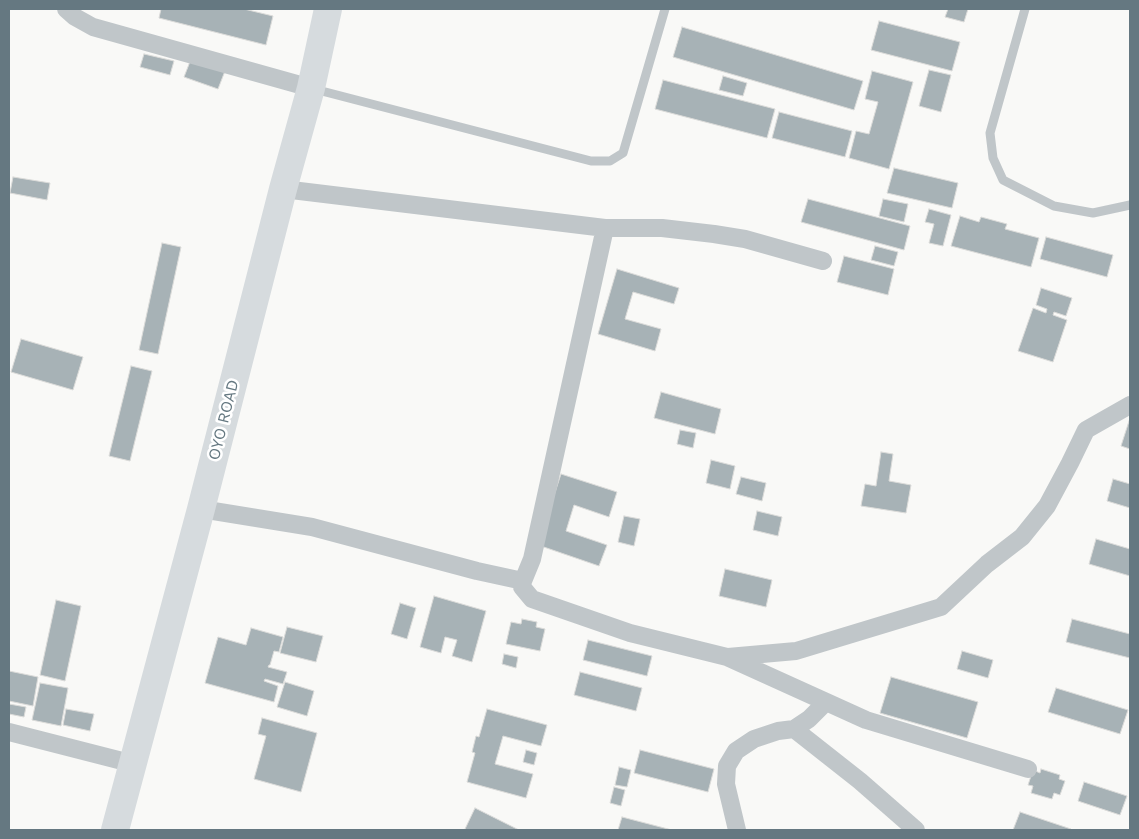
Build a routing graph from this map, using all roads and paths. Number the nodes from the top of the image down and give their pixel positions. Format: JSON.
{"nodes":[{"id":1,"x":66,"y":9,"type":"edge"},
{"id":2,"x":328,"y":9,"type":"edge"},
{"id":3,"x":665,"y":9,"type":"edge"},
{"id":4,"x":1025,"y":9,"type":"edge"},
{"id":5,"x":311,"y":88,"type":"junction"},
{"id":6,"x":283,"y":189,"type":"junction"},
{"id":7,"x":1130,"y":205,"type":"edge"},
{"id":8,"x":605,"y":228,"type":"junction"},
{"id":9,"x":824,"y":261,"type":"dead end"},
{"id":10,"x":1130,"y":405,"type":"edge"},
{"id":11,"x":201,"y":509,"type":"junction"},
{"id":12,"x":523,"y":580,"type":"junction"},
{"id":13,"x":727,"y":657,"type":"junction"},
{"id":14,"x":826,"y":702,"type":"junction"},
{"id":15,"x":794,"y":729,"type":"junction"},
{"id":16,"x":9,"y":732,"type":"edge"},
{"id":17,"x":134,"y":764,"type":"junction"},
{"id":18,"x":1028,"y":769,"type":"dead end"},
{"id":19,"x":116,"y":830,"type":"edge"},
{"id":20,"x":737,"y":830,"type":"edge"},
{"id":21,"x":916,"y":830,"type":"edge"}],
"edges":[{"from":1,"to":5,"type":"street"},
{"from":2,"to":5,"type":"highway","name":"OYO ROAD"},
{"from":3,"to":5,"type":"lane"},
{"from":4,"to":7,"type":"lane"},
{"from":5,"to":6,"type":"highway","name":"OYO ROAD"},
{"from":6,"to":8,"type":"street"},
{"from":6,"to":11,"type":"highway","name":"OYO ROAD"},
{"from":8,"to":9,"type":"street"},
{"from":8,"to":12,"type":"street"},
{"from":10,"to":13,"type":"street"},
{"from":11,"to":12,"type":"street"},
{"from":11,"to":17,"type":"highway","name":"OYO ROAD"},
{"from":12,"to":13,"type":"street"},
{"from":13,"to":14,"type":"street"},
{"from":14,"to":15,"type":"street"},
{"from":14,"to":18,"type":"street"},
{"from":15,"to":20,"type":"street"},
{"from":15,"to":21,"type":"street"},
{"from":16,"to":17,"type":"street"},
{"from":17,"to":19,"type":"highway","name":"OYO ROAD"}]}
